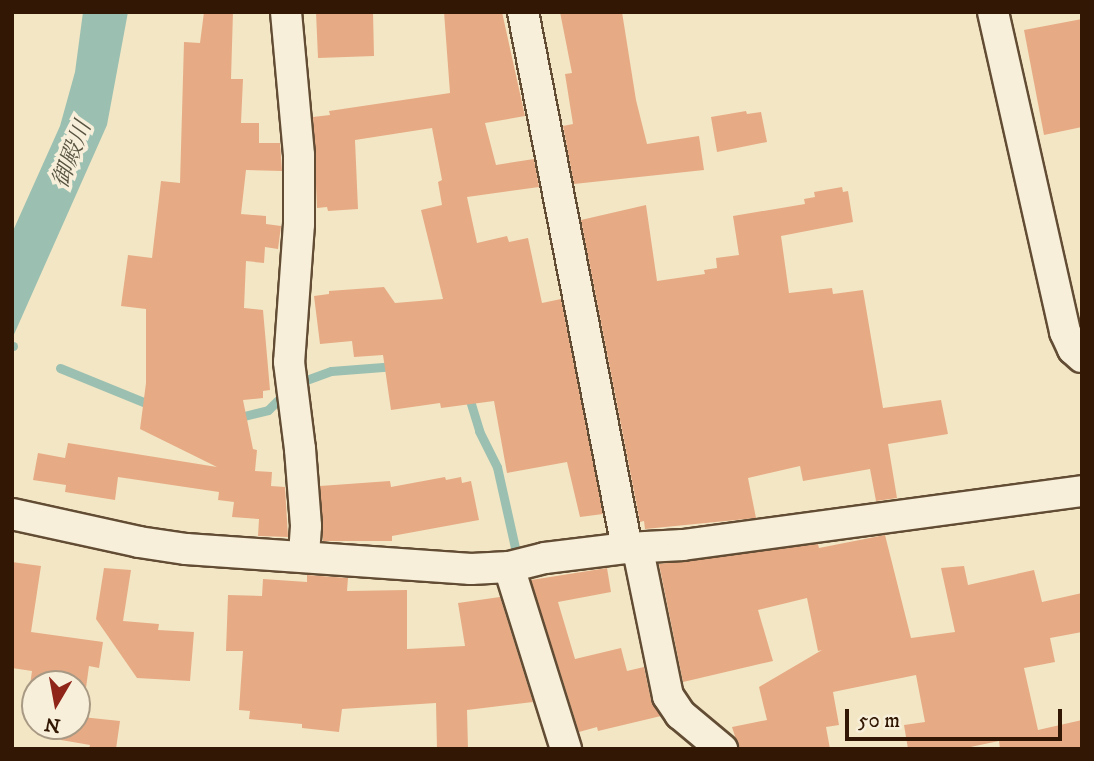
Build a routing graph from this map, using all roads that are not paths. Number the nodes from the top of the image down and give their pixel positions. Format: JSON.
{"nodes":[{"id":1,"x":286,"y":12,"type":"edge"},
{"id":2,"x":523,"y":12,"type":"edge"},
{"id":3,"x":993,"y":12,"type":"edge"},
{"id":4,"x":1082,"y":357,"type":"edge"},
{"id":5,"x":1082,"y":491,"type":"edge"},
{"id":6,"x":12,"y":514,"type":"edge"},
{"id":7,"x":632,"y":549,"type":"junction"},
{"id":8,"x":304,"y":557,"type":"junction"},
{"id":9,"x":509,"y":567,"type":"junction"},
{"id":10,"x":566,"y":749,"type":"edge"},
{"id":11,"x":722,"y":749,"type":"edge"}],
"edges":[{"from":1,"to":8,"type":"street"},
{"from":2,"to":7,"type":"street"},
{"from":3,"to":4,"type":"street"},
{"from":5,"to":7,"type":"street"},
{"from":6,"to":8,"type":"street"},
{"from":7,"to":9,"type":"street"},
{"from":7,"to":11,"type":"street"},
{"from":8,"to":9,"type":"street"},
{"from":9,"to":10,"type":"street"}]}
